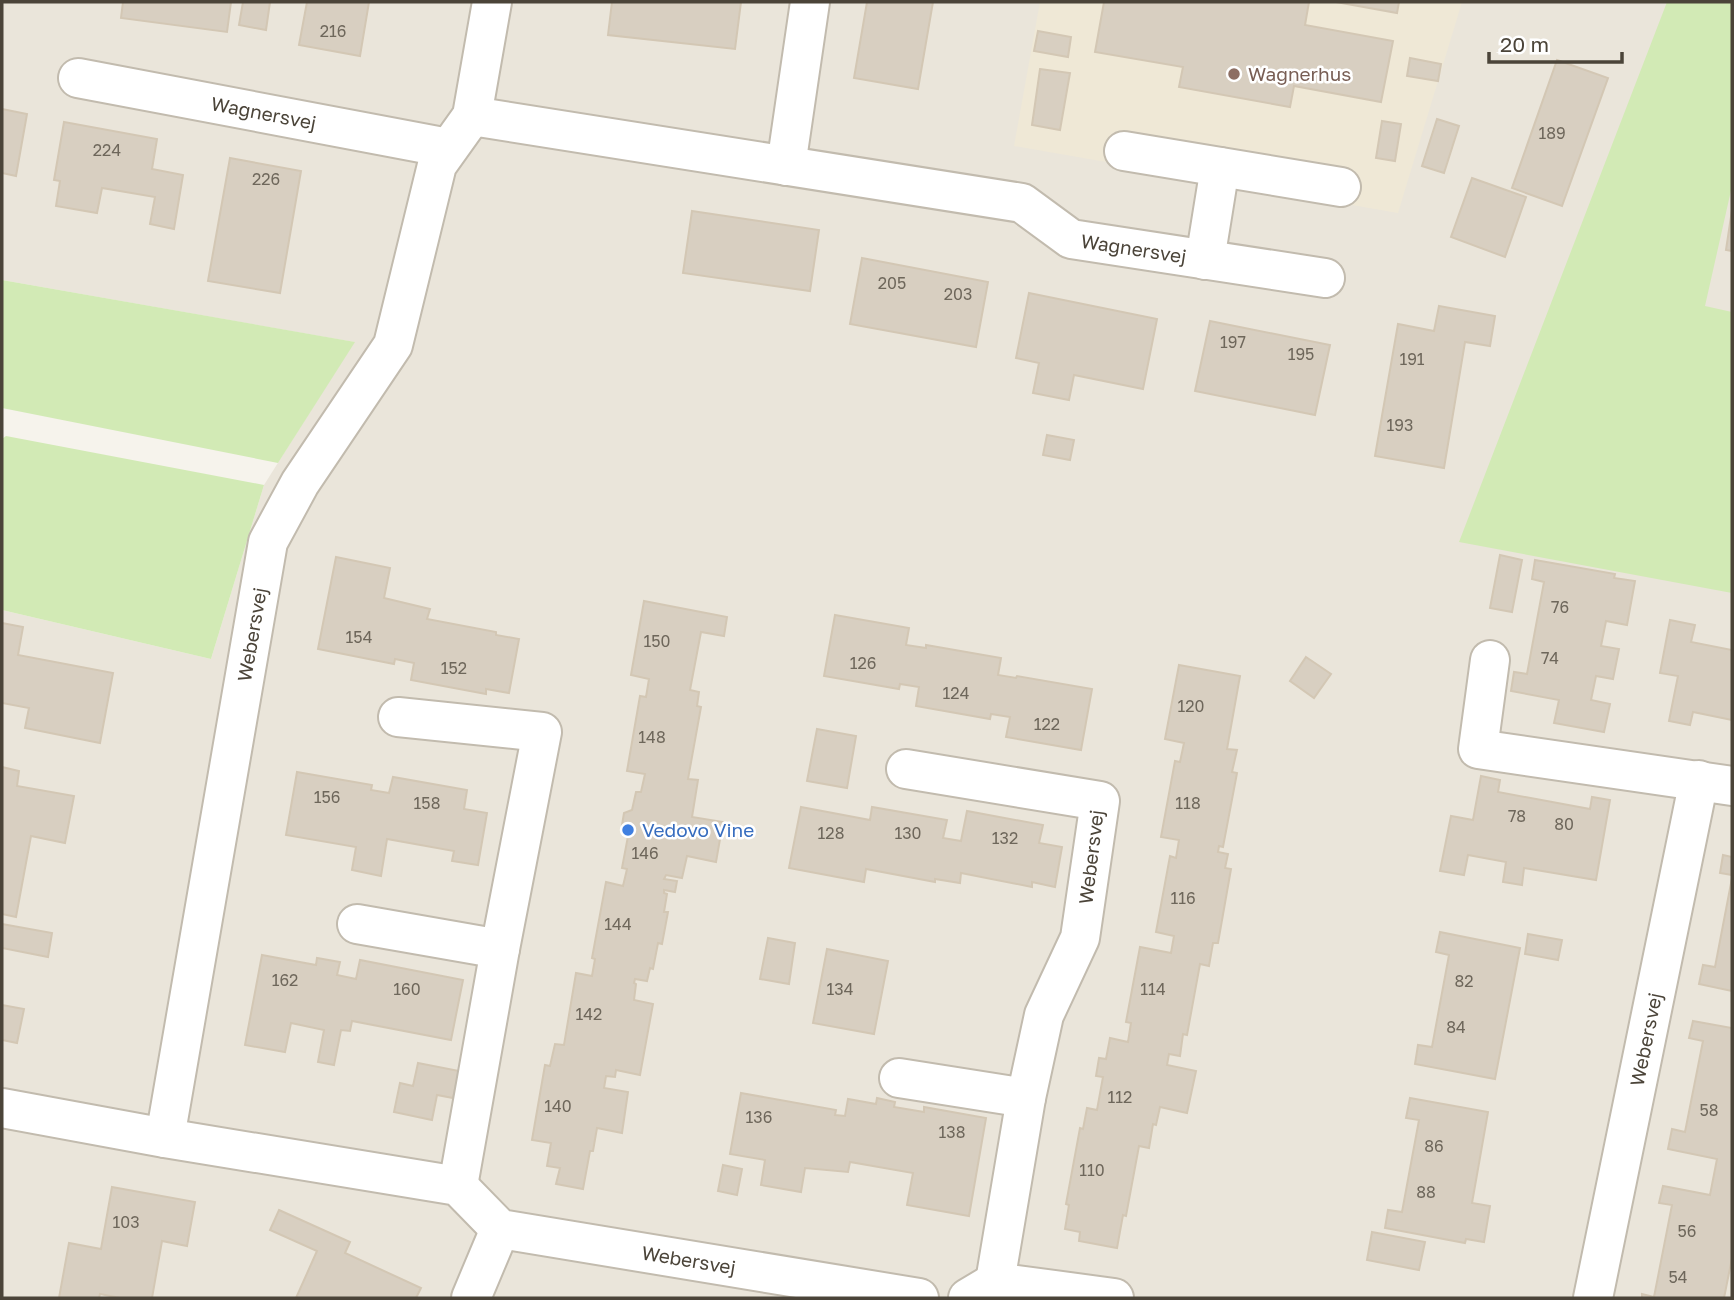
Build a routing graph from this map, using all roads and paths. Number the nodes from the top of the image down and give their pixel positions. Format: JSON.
{"nodes":[{"id":1,"x":492,"y":2,"type":"edge"},
{"id":2,"x":810,"y":2,"type":"edge"},
{"id":3,"x":78,"y":78,"type":"dead end"},
{"id":4,"x":472,"y":116,"type":"junction"},
{"id":5,"x":1124,"y":151,"type":"dead end"},
{"id":6,"x":443,"y":156,"type":"junction"},
{"id":7,"x":786,"y":166,"type":"junction"},
{"id":8,"x":1220,"y":167,"type":"junction"},
{"id":9,"x":1341,"y":187,"type":"dead end"},
{"id":10,"x":1205,"y":260,"type":"junction"},
{"id":11,"x":1325,"y":278,"type":"dead end"},
{"id":12,"x":1490,"y":660,"type":"dead end"},
{"id":13,"x":398,"y":717,"type":"dead end"},
{"id":14,"x":906,"y":769,"type":"dead end"},
{"id":15,"x":1716,"y":783,"type":"edge"},
{"id":16,"x":357,"y":924,"type":"dead end"},
{"id":17,"x":500,"y":949,"type":"junction"},
{"id":18,"x":899,"y":1078,"type":"dead end"},
{"id":19,"x":1026,"y":1098,"type":"junction"},
{"id":20,"x":2,"y":1108,"type":"edge"},
{"id":21,"x":165,"y":1138,"type":"junction"},
{"id":22,"x":458,"y":1186,"type":"junction"},
{"id":23,"x":500,"y":1229,"type":"junction"},
{"id":24,"x":982,"y":1290,"type":"edge"},
{"id":25,"x":471,"y":1298,"type":"edge"},
{"id":26,"x":919,"y":1298,"type":"edge"},
{"id":27,"x":1114,"y":1298,"type":"edge"},
{"id":28,"x":1593,"y":1298,"type":"edge"}],
"edges":[{"from":1,"to":4,"type":"street"},
{"from":2,"to":7,"type":"street"},
{"from":3,"to":6,"type":"street","name":"Wagnersvej"},
{"from":4,"to":6,"type":"street"},
{"from":4,"to":7,"type":"street","name":"Wagnersvej"},
{"from":5,"to":8,"type":"street"},
{"from":6,"to":21,"type":"street","name":"Webersvej"},
{"from":7,"to":10,"type":"street","name":"Wagnersvej"},
{"from":8,"to":9,"type":"street"},
{"from":8,"to":10,"type":"street"},
{"from":10,"to":11,"type":"street","name":"Wagnersvej"},
{"from":12,"to":15,"type":"street","name":"Webersvej"},
{"from":13,"to":17,"type":"street"},
{"from":14,"to":19,"type":"street","name":"Webersvej"},
{"from":15,"to":28,"type":"street","name":"Webersvej"},
{"from":16,"to":17,"type":"street"},
{"from":17,"to":22,"type":"street"},
{"from":18,"to":19,"type":"street"},
{"from":19,"to":24,"type":"street","name":"Webersvej"},
{"from":20,"to":21,"type":"street"},
{"from":21,"to":22,"type":"street"},
{"from":22,"to":23,"type":"street"},
{"from":23,"to":25,"type":"street"},
{"from":23,"to":26,"type":"street","name":"Webersvej"},
{"from":24,"to":27,"type":"street","name":"Webersvej"}]}
